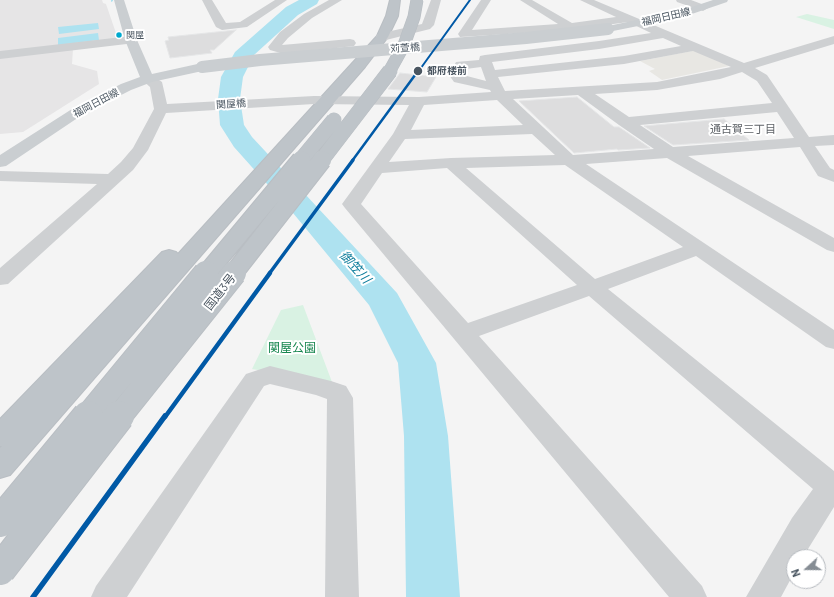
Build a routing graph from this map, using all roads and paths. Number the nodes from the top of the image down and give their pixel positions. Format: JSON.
{"nodes":[{"id":1,"x":119,"y":0,"type":"edge"},
{"id":2,"x":207,"y":0,"type":"edge"},
{"id":3,"x":337,"y":0,"type":"edge"},
{"id":4,"x":388,"y":0,"type":"edge"},
{"id":5,"x":395,"y":0,"type":"edge"},
{"id":6,"x":405,"y":0,"type":"edge"},
{"id":7,"x":417,"y":0,"type":"edge"},
{"id":8,"x":436,"y":0,"type":"edge"},
{"id":9,"x":486,"y":0,"type":"edge"},
{"id":10,"x":525,"y":0,"type":"edge"},
{"id":11,"x":585,"y":0,"type":"edge"},
{"id":12,"x":681,"y":0,"type":"edge"},
{"id":13,"x":723,"y":0,"type":"edge"},
{"id":14,"x":280,"y":1,"type":"edge"},
{"id":15,"x":703,"y":8,"type":"junction"},
{"id":16,"x":633,"y":21,"type":"junction"},
{"id":17,"x":570,"y":27,"type":"junction"},
{"id":18,"x":608,"y":28,"type":"joint"},
{"id":19,"x":663,"y":34,"type":"junction"},
{"id":20,"x":382,"y":37,"type":"junction"},
{"id":21,"x":131,"y":40,"type":"junction"},
{"id":22,"x":832,"y":42,"type":"edge"},
{"id":23,"x":350,"y":43,"type":"dead end"},
{"id":24,"x":695,"y":47,"type":"junction"},
{"id":25,"x":0,"y":55,"type":"edge"},
{"id":26,"x":202,"y":68,"type":"joint"},
{"id":27,"x":748,"y":68,"type":"junction"},
{"id":28,"x":148,"y":79,"type":"junction"},
{"id":29,"x":493,"y":80,"type":"junction"},
{"id":30,"x":582,"y":91,"type":"junction"},
{"id":31,"x":321,"y":100,"type":"junction"},
{"id":32,"x":419,"y":101,"type":"junction"},
{"id":33,"x":780,"y":107,"type":"junction"},
{"id":34,"x":160,"y":109,"type":"junction"},
{"id":35,"x":624,"y":122,"type":"junction"},
{"id":36,"x":534,"y":129,"type":"junction"},
{"id":37,"x":400,"y":135,"type":"junction"},
{"id":38,"x":834,"y":140,"type":"edge"},
{"id":39,"x":803,"y":142,"type":"junction"},
{"id":40,"x":669,"y":152,"type":"junction"},
{"id":41,"x":569,"y":160,"type":"junction"},
{"id":42,"x":0,"y":162,"type":"edge"},
{"id":43,"x":451,"y":163,"type":"junction"},
{"id":44,"x":378,"y":168,"type":"junction"},
{"id":45,"x":0,"y":176,"type":"edge"},
{"id":46,"x":834,"y":177,"type":"edge"},
{"id":47,"x":112,"y":179,"type":"junction"},
{"id":48,"x":225,"y":206,"type":"junction"},
{"id":49,"x":834,"y":246,"type":"edge"},
{"id":50,"x":698,"y":249,"type":"junction"},
{"id":51,"x":0,"y":279,"type":"edge"},
{"id":52,"x":592,"y":287,"type":"junction"},
{"id":53,"x":464,"y":333,"type":"junction"},
{"id":54,"x":834,"y":341,"type":"edge"},
{"id":55,"x":0,"y":436,"type":"edge"},
{"id":56,"x":0,"y":468,"type":"edge"},
{"id":57,"x":833,"y":485,"type":"edge"},
{"id":58,"x":0,"y":522,"type":"edge"},
{"id":59,"x":0,"y":570,"type":"edge"},
{"id":60,"x":108,"y":597,"type":"edge"},
{"id":61,"x":342,"y":597,"type":"edge"},
{"id":62,"x":690,"y":597,"type":"edge"},
{"id":63,"x":763,"y":597,"type":"edge"}],
"edges":[{"from":1,"to":21,"type":"main road"},
{"from":2,"to":14,"type":"street"},
{"from":3,"to":23,"type":"street"},
{"from":4,"to":31,"type":"highway"},
{"from":5,"to":20,"type":"highway"},
{"from":6,"to":58,"type":"highway","name":"国道3号","bridge":true},
{"from":7,"to":59,"type":"highway","name":"国道3号","bridge":true},
{"from":8,"to":20,"type":"street"},
{"from":9,"to":17,"type":"street"},
{"from":10,"to":17,"type":"street"},
{"from":11,"to":16,"type":"street"},
{"from":12,"to":15,"type":"street"},
{"from":13,"to":15,"type":"main road","name":"福岡日田線"},
{"from":15,"to":16,"type":"main road","name":"福岡日田線"},
{"from":16,"to":17,"type":"street"},
{"from":16,"to":18,"type":"main road","name":"福岡日田線"},
{"from":16,"to":19,"type":"street"},
{"from":18,"to":26,"type":"main road","name":"苅萱橋","bridge":true},
{"from":19,"to":24,"type":"street"},
{"from":19,"to":29,"type":"street"},
{"from":20,"to":31,"type":"highway"},
{"from":21,"to":25,"type":"street"},
{"from":21,"to":28,"type":"main road"},
{"from":22,"to":27,"type":"street"},
{"from":24,"to":27,"type":"street"},
{"from":24,"to":29,"type":"street"},
{"from":26,"to":28,"type":"main road","name":"福岡日田線"},
{"from":27,"to":30,"type":"street"},
{"from":27,"to":33,"type":"street"},
{"from":28,"to":34,"type":"street"},
{"from":28,"to":42,"type":"main road","name":"福岡日田線"},
{"from":29,"to":30,"type":"street"},
{"from":29,"to":32,"type":"street","name":"関屋橋"},
{"from":29,"to":36,"type":"street"},
{"from":30,"to":35,"type":"street"},
{"from":31,"to":32,"type":"street","name":"関屋橋"},
{"from":31,"to":34,"type":"street","name":"関屋橋"},
{"from":31,"to":48,"type":"highway"},
{"from":32,"to":37,"type":"street"},
{"from":33,"to":35,"type":"street"},
{"from":33,"to":39,"type":"street"},
{"from":34,"to":47,"type":"street"},
{"from":35,"to":40,"type":"street"},
{"from":36,"to":37,"type":"street"},
{"from":36,"to":41,"type":"street"},
{"from":37,"to":44,"type":"street"},
{"from":38,"to":39,"type":"street"},
{"from":39,"to":40,"type":"street"},
{"from":39,"to":46,"type":"street"},
{"from":40,"to":41,"type":"street"},
{"from":40,"to":49,"type":"street"},
{"from":41,"to":43,"type":"street"},
{"from":41,"to":50,"type":"street"},
{"from":43,"to":44,"type":"street"},
{"from":43,"to":52,"type":"street"},
{"from":44,"to":53,"type":"street"},
{"from":45,"to":47,"type":"street"},
{"from":47,"to":51,"type":"street"},
{"from":48,"to":55,"type":"highway"},
{"from":48,"to":56,"type":"highway"},
{"from":50,"to":52,"type":"street"},
{"from":50,"to":54,"type":"street"},
{"from":52,"to":53,"type":"street"},
{"from":52,"to":57,"type":"street"},
{"from":53,"to":62,"type":"street"},
{"from":57,"to":63,"type":"street"},
{"from":60,"to":61,"type":"street"}]}
